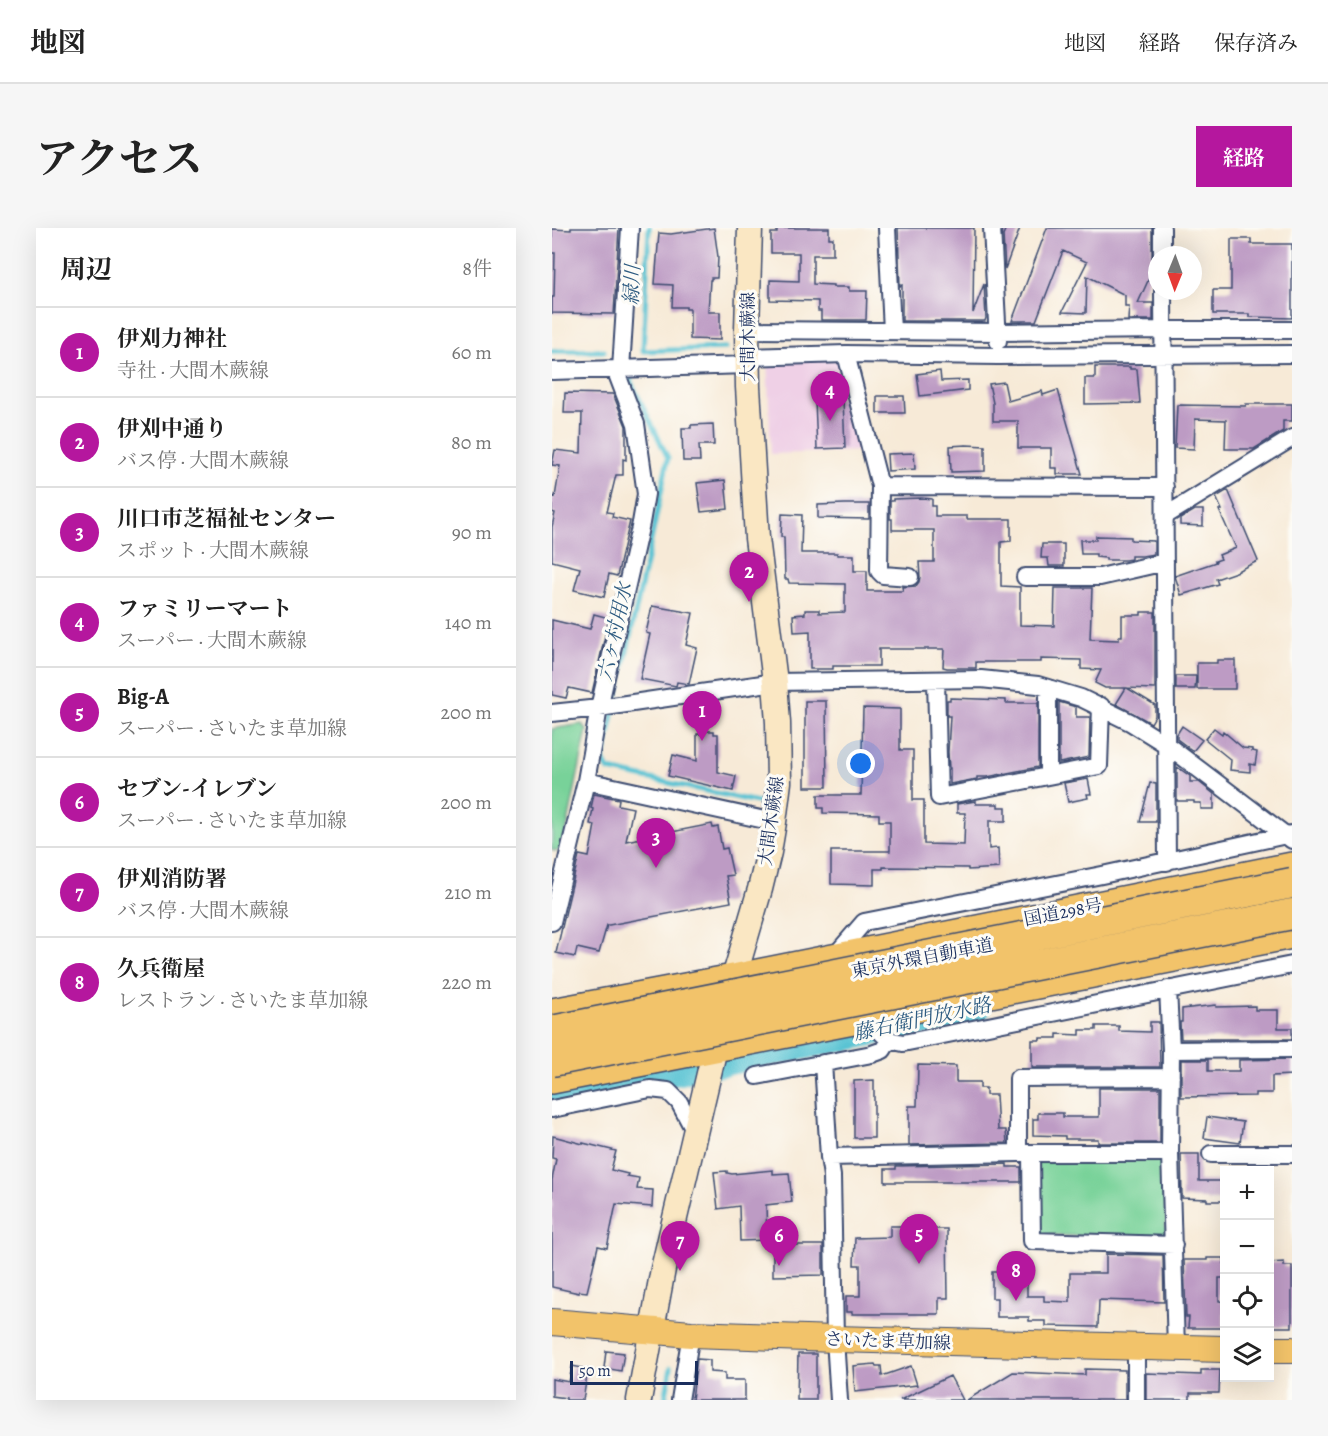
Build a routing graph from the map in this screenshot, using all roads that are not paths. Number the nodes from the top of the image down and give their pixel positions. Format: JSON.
{"nodes":[{"id":1,"x":630,"y":228,"type":"edge"},
{"id":2,"x":750,"y":228,"type":"edge"},
{"id":3,"x":887,"y":228,"type":"edge"},
{"id":4,"x":992,"y":228,"type":"edge"},
{"id":5,"x":1162,"y":228,"type":"edge"},
{"id":6,"x":1162,"y":246,"type":"edge"},
{"id":7,"x":1163,"y":300,"type":"edge"},
{"id":8,"x":747,"y":330,"type":"junction"},
{"id":9,"x":1163,"y":330,"type":"junction"},
{"id":10,"x":1292,"y":330,"type":"edge"},
{"id":11,"x":891,"y":331,"type":"junction"},
{"id":12,"x":998,"y":332,"type":"junction"},
{"id":13,"x":846,"y":354,"type":"junction"},
{"id":14,"x":1292,"y":354,"type":"edge"},
{"id":15,"x":998,"y":356,"type":"junction"},
{"id":16,"x":1163,"y":356,"type":"junction"},
{"id":17,"x":747,"y":361,"type":"junction"},
{"id":18,"x":618,"y":369,"type":"junction"},
{"id":19,"x":552,"y":371,"type":"edge"},
{"id":20,"x":1292,"y":438,"type":"edge"},
{"id":21,"x":880,"y":486,"type":"junction"},
{"id":22,"x":1164,"y":487,"type":"junction"},
{"id":23,"x":1165,"y":516,"type":"junction"},
{"id":24,"x":1165,"y":562,"type":"junction"},
{"id":25,"x":910,"y":577,"type":"dead end"},
{"id":26,"x":1025,"y":577,"type":"dead end"},
{"id":27,"x":936,"y":680,"type":"junction"},
{"id":28,"x":775,"y":682,"type":"junction"},
{"id":29,"x":1048,"y":688,"type":"junction"},
{"id":30,"x":1101,"y":706,"type":"junction"},
{"id":31,"x":599,"y":708,"type":"junction"},
{"id":32,"x":552,"y":713,"type":"edge"},
{"id":33,"x":1167,"y":745,"type":"junction"},
{"id":34,"x":1048,"y":776,"type":"junction"},
{"id":35,"x":586,"y":781,"type":"junction"},
{"id":36,"x":774,"y":822,"type":"junction"},
{"id":37,"x":1290,"y":836,"type":"edge"},
{"id":38,"x":560,"y":859,"type":"edge"},
{"id":39,"x":1167,"y":862,"type":"junction"},
{"id":40,"x":1292,"y":866,"type":"edge"},
{"id":41,"x":1292,"y":884,"type":"edge"},
{"id":42,"x":1292,"y":914,"type":"edge"},
{"id":43,"x":552,"y":922,"type":"edge"},
{"id":44,"x":1292,"y":935,"type":"edge"},
{"id":45,"x":833,"y":958,"type":"junction"},
{"id":46,"x":1292,"y":965,"type":"edge"},
{"id":47,"x":733,"y":978,"type":"junction"},
{"id":48,"x":1168,"y":989,"type":"junction"},
{"id":49,"x":559,"y":1005,"type":"edge"},
{"id":50,"x":868,"y":1019,"type":"junction"},
{"id":51,"x":552,"y":1031,"type":"edge"},
{"id":52,"x":890,"y":1040,"type":"junction"},
{"id":53,"x":715,"y":1048,"type":"junction"},
{"id":54,"x":1292,"y":1049,"type":"edge"},
{"id":55,"x":1172,"y":1050,"type":"junction"},
{"id":56,"x":552,"y":1061,"type":"edge"},
{"id":57,"x":823,"y":1063,"type":"junction"},
{"id":58,"x":757,"y":1076,"type":"dead end"},
{"id":59,"x":1172,"y":1077,"type":"junction"},
{"id":60,"x":552,"y":1080,"type":"edge"},
{"id":61,"x":552,"y":1109,"type":"edge"},
{"id":62,"x":694,"y":1132,"type":"junction"},
{"id":63,"x":1170,"y":1153,"type":"junction"},
{"id":64,"x":1025,"y":1154,"type":"junction"},
{"id":65,"x":1211,"y":1154,"type":"dead end"},
{"id":66,"x":1292,"y":1154,"type":"edge"},
{"id":67,"x":829,"y":1157,"type":"junction"},
{"id":68,"x":1174,"y":1245,"type":"junction"},
{"id":69,"x":552,"y":1322,"type":"edge"},
{"id":70,"x":652,"y":1332,"type":"junction"},
{"id":71,"x":691,"y":1334,"type":"junction"},
{"id":72,"x":835,"y":1340,"type":"junction"},
{"id":73,"x":1136,"y":1347,"type":"junction"},
{"id":74,"x":1176,"y":1348,"type":"junction"},
{"id":75,"x":1220,"y":1349,"type":"edge"},
{"id":76,"x":1274,"y":1350,"type":"edge"},
{"id":77,"x":1292,"y":1350,"type":"edge"},
{"id":78,"x":639,"y":1400,"type":"edge"},
{"id":79,"x":680,"y":1400,"type":"edge"},
{"id":80,"x":839,"y":1400,"type":"edge"},
{"id":81,"x":1136,"y":1400,"type":"edge"}],
"edges":[{"from":1,"to":18,"type":"street"},
{"from":2,"to":8,"type":"main road","name":"大間木蕨線"},
{"from":3,"to":11,"type":"street"},
{"from":4,"to":12,"type":"street"},
{"from":5,"to":6,"type":"street"},
{"from":7,"to":9,"type":"street"},
{"from":8,"to":11,"type":"street"},
{"from":8,"to":17,"type":"main road","name":"大間木蕨線"},
{"from":9,"to":10,"type":"street"},
{"from":9,"to":12,"type":"street"},
{"from":9,"to":16,"type":"street"},
{"from":11,"to":12,"type":"street"},
{"from":12,"to":15,"type":"street"},
{"from":13,"to":15,"type":"street"},
{"from":13,"to":17,"type":"street"},
{"from":13,"to":21,"type":"street"},
{"from":14,"to":16,"type":"street"},
{"from":15,"to":16,"type":"street"},
{"from":16,"to":22,"type":"street"},
{"from":17,"to":18,"type":"street"},
{"from":17,"to":28,"type":"main road","name":"大間木蕨線"},
{"from":18,"to":19,"type":"street"},
{"from":18,"to":31,"type":"street"},
{"from":20,"to":23,"type":"street"},
{"from":21,"to":22,"type":"street"},
{"from":21,"to":25,"type":"street"},
{"from":22,"to":23,"type":"street"},
{"from":23,"to":24,"type":"street"},
{"from":24,"to":26,"type":"street"},
{"from":24,"to":33,"type":"street"},
{"from":27,"to":28,"type":"street"},
{"from":27,"to":29,"type":"street"},
{"from":27,"to":34,"type":"street"},
{"from":28,"to":31,"type":"street"},
{"from":28,"to":36,"type":"main road","name":"大間木蕨線"},
{"from":29,"to":30,"type":"street"},
{"from":29,"to":34,"type":"street"},
{"from":30,"to":33,"type":"street"},
{"from":30,"to":34,"type":"street"},
{"from":31,"to":32,"type":"street"},
{"from":31,"to":35,"type":"street"},
{"from":33,"to":37,"type":"street"},
{"from":33,"to":39,"type":"street"},
{"from":35,"to":36,"type":"street"},
{"from":35,"to":38,"type":"street"},
{"from":36,"to":47,"type":"main road","name":"大間木蕨線"},
{"from":37,"to":39,"type":"street"},
{"from":38,"to":43,"type":"street"},
{"from":39,"to":45,"type":"street"},
{"from":40,"to":45,"type":"highway","name":"国道298号"},
{"from":41,"to":51,"type":"highway","name":"東京外環自動車道","bridge":true},
{"from":42,"to":56,"type":"highway","name":"東京外環自動車道","bridge":true},
{"from":44,"to":50,"type":"highway"},
{"from":45,"to":47,"type":"highway","name":"国道298号"},
{"from":46,"to":48,"type":"street"},
{"from":47,"to":49,"type":"highway","name":"国道298号"},
{"from":47,"to":53,"type":"main road","name":"大間木蕨線"},
{"from":48,"to":52,"type":"street"},
{"from":48,"to":55,"type":"street"},
{"from":50,"to":52,"type":"street"},
{"from":50,"to":53,"type":"highway"},
{"from":52,"to":57,"type":"street"},
{"from":53,"to":60,"type":"highway"},
{"from":53,"to":62,"type":"main road","name":"大間木蕨線"},
{"from":54,"to":55,"type":"street"},
{"from":55,"to":59,"type":"street"},
{"from":57,"to":58,"type":"street"},
{"from":57,"to":67,"type":"street"},
{"from":59,"to":63,"type":"street"},
{"from":59,"to":64,"type":"street"},
{"from":61,"to":62,"type":"street"},
{"from":62,"to":70,"type":"main road","name":"大間木蕨線"},
{"from":63,"to":64,"type":"street"},
{"from":63,"to":68,"type":"street"},
{"from":64,"to":67,"type":"street"},
{"from":64,"to":68,"type":"street"},
{"from":65,"to":66,"type":"street"},
{"from":67,"to":72,"type":"street"},
{"from":68,"to":74,"type":"street"},
{"from":69,"to":70,"type":"main road","name":"さいたま草加線"},
{"from":70,"to":71,"type":"main road","name":"さいたま草加線"},
{"from":70,"to":78,"type":"main road","name":"大間木蕨線"},
{"from":71,"to":72,"type":"main road","name":"さいたま草加線"},
{"from":71,"to":79,"type":"street"},
{"from":72,"to":73,"type":"main road","name":"さいたま草加線"},
{"from":72,"to":80,"type":"street"},
{"from":73,"to":74,"type":"main road","name":"さいたま草加線"},
{"from":73,"to":81,"type":"street"},
{"from":74,"to":75,"type":"main road","name":"さいたま草加線"},
{"from":76,"to":77,"type":"main road"}]}
